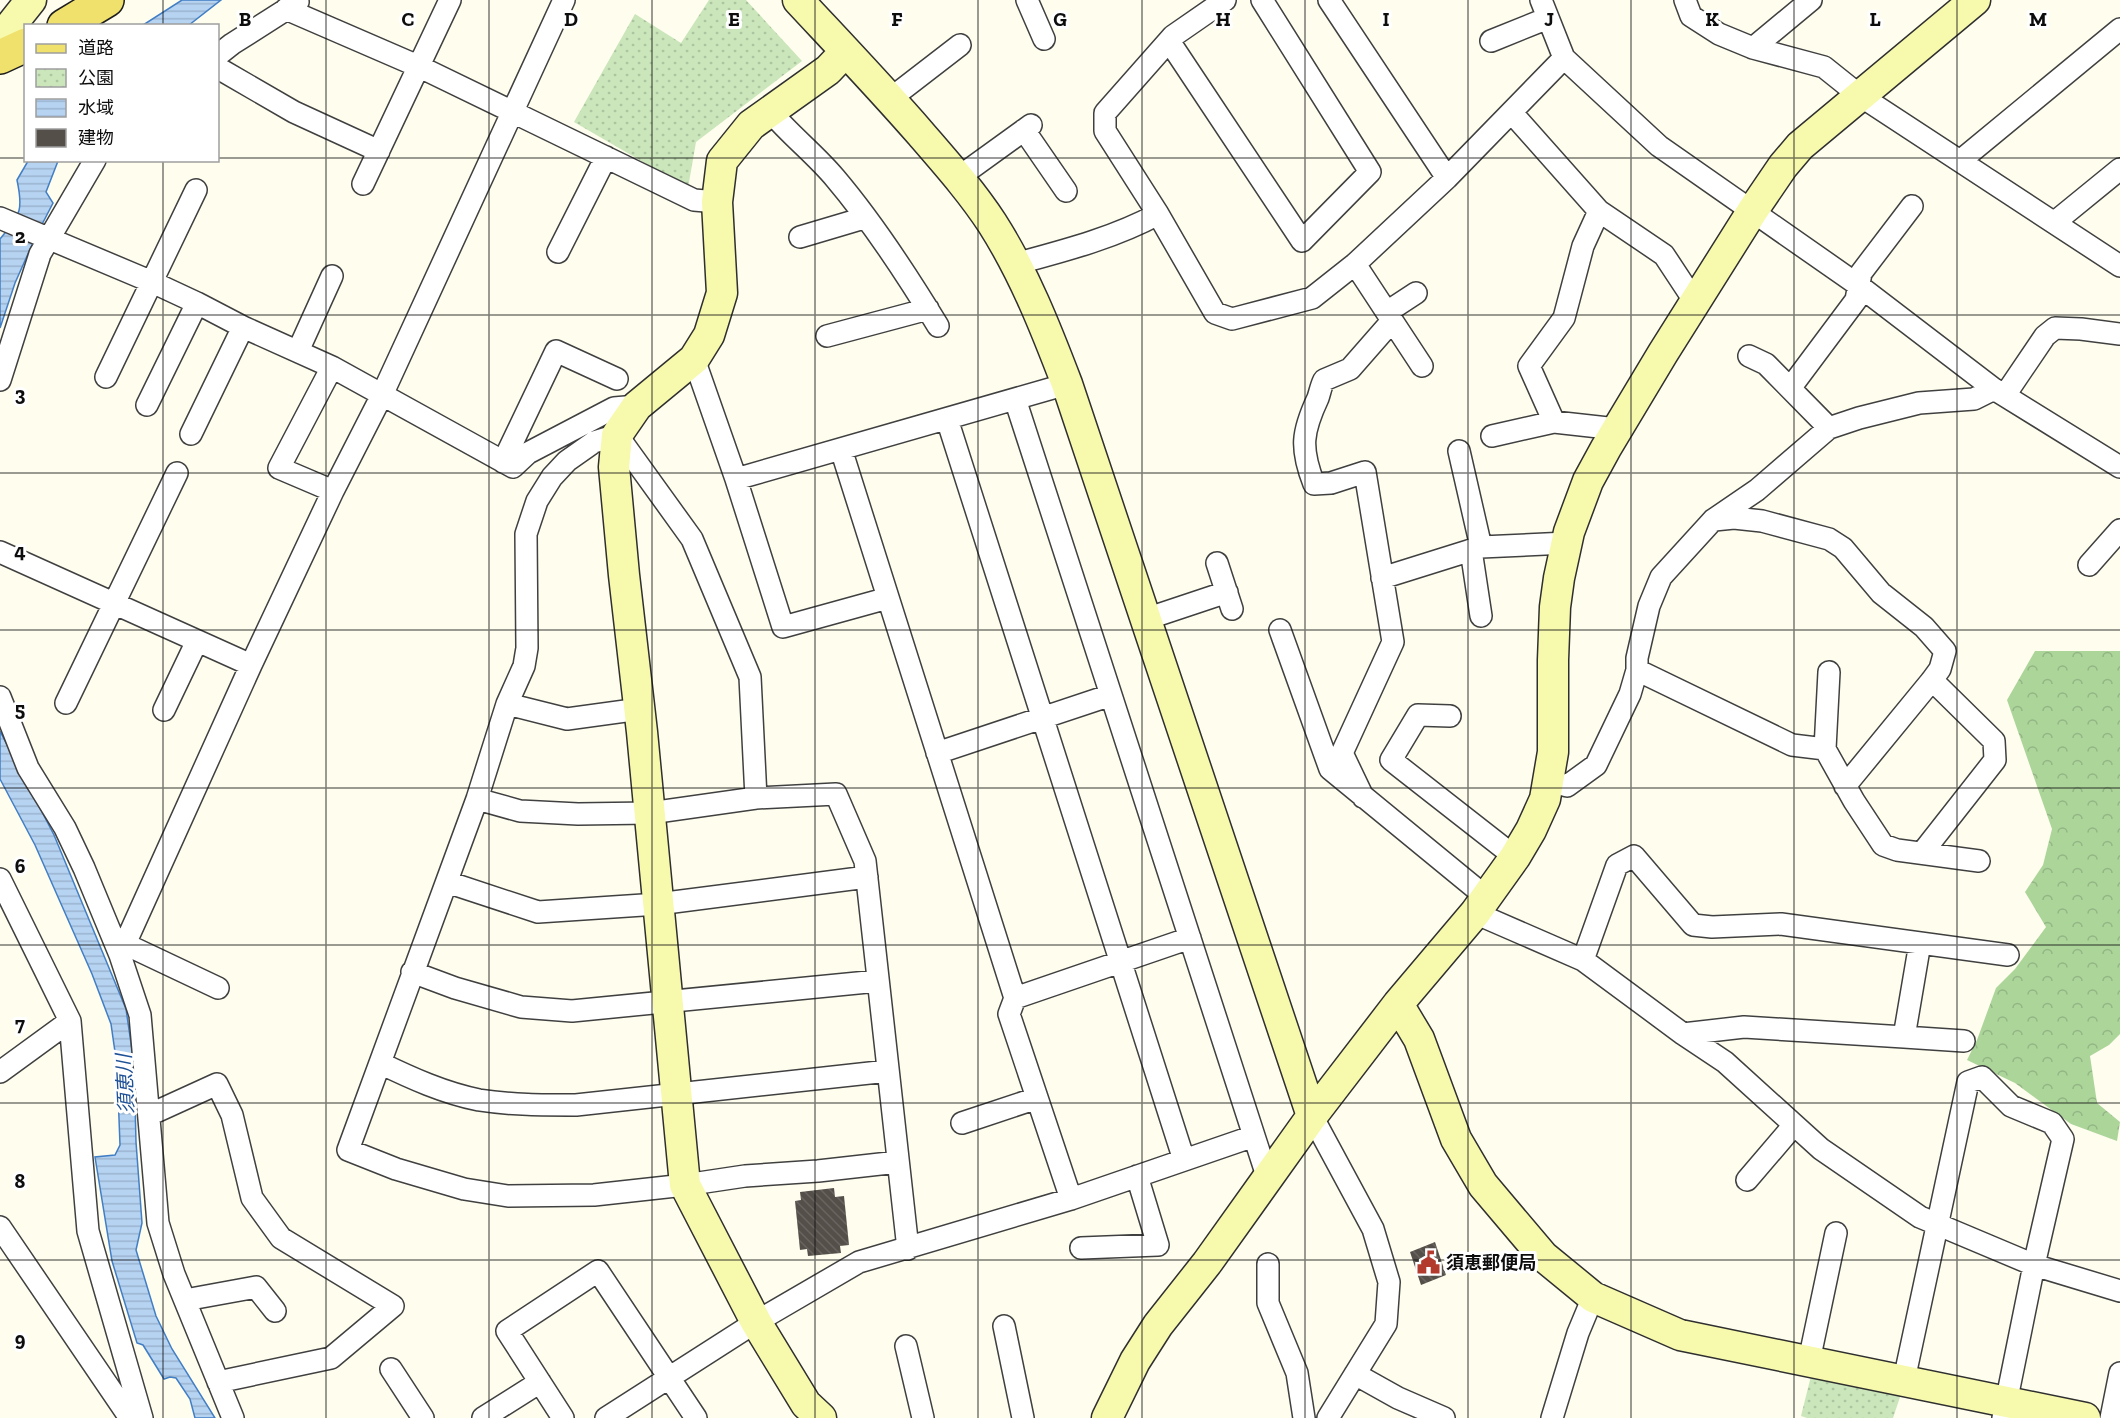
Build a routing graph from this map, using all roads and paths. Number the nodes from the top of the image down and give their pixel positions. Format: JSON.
{"nodes":[{"id":1,"x":31,"y":0,"type":"edge"},
{"id":2,"x":107,"y":0,"type":"edge"},
{"id":3,"x":450,"y":0,"type":"edge"},
{"id":4,"x":564,"y":0,"type":"edge"},
{"id":5,"x":1026,"y":0,"type":"edge"},
{"id":6,"x":1225,"y":0,"type":"edge"},
{"id":7,"x":1262,"y":0,"type":"edge"},
{"id":8,"x":1329,"y":0,"type":"edge"},
{"id":9,"x":1685,"y":0,"type":"edge"},
{"id":10,"x":1811,"y":0,"type":"edge"},
{"id":11,"x":1975,"y":0,"type":"edge"},
{"id":12,"x":294,"y":4,"type":"edge"},
{"id":13,"x":809,"y":4,"type":"edge"},
{"id":14,"x":1544,"y":9,"type":"edge"},
{"id":15,"x":67,"y":24,"type":"edge"},
{"id":16,"x":2120,"y":29,"type":"edge"},
{"id":17,"x":0,"y":39,"type":"edge"},
{"id":18,"x":1044,"y":39,"type":"dead end"},
{"id":19,"x":1169,"y":41,"type":"junction"},
{"id":20,"x":1491,"y":41,"type":"dead end"},
{"id":21,"x":960,"y":45,"type":"dead end"},
{"id":22,"x":24,"y":46,"type":"edge"},
{"id":23,"x":1753,"y":48,"type":"junction"},
{"id":24,"x":845,"y":52,"type":"junction"},
{"id":25,"x":219,"y":55,"type":"edge"},
{"id":26,"x":0,"y":57,"type":"edge"},
{"id":27,"x":1564,"y":58,"type":"junction"},
{"id":28,"x":420,"y":67,"type":"junction"},
{"id":29,"x":219,"y":69,"type":"edge"},
{"id":30,"x":1859,"y":95,"type":"junction"},
{"id":31,"x":890,"y":99,"type":"junction"},
{"id":32,"x":770,"y":111,"type":"junction"},
{"id":33,"x":512,"y":112,"type":"junction"},
{"id":34,"x":1512,"y":112,"type":"junction"},
{"id":35,"x":379,"y":151,"type":"junction"},
{"id":36,"x":606,"y":157,"type":"junction"},
{"id":37,"x":1960,"y":161,"type":"junction"},
{"id":38,"x":94,"y":162,"type":"edge"},
{"id":39,"x":2120,"y":169,"type":"edge"},
{"id":40,"x":959,"y":177,"type":"junction"},
{"id":41,"x":1446,"y":178,"type":"junction"},
{"id":42,"x":363,"y":184,"type":"dead end"},
{"id":43,"x":196,"y":190,"type":"dead end"},
{"id":44,"x":1066,"y":191,"type":"dead end"},
{"id":45,"x":717,"y":202,"type":"junction"},
{"id":46,"x":1912,"y":206,"type":"dead end"},
{"id":47,"x":1753,"y":210,"type":"junction"},
{"id":48,"x":1599,"y":211,"type":"junction"},
{"id":49,"x":1158,"y":214,"type":"junction"},
{"id":50,"x":0,"y":218,"type":"edge"},
{"id":51,"x":864,"y":218,"type":"junction"},
{"id":52,"x":2055,"y":222,"type":"junction"},
{"id":53,"x":801,"y":237,"type":"dead end"},
{"id":54,"x":45,"y":238,"type":"junction"},
{"id":55,"x":558,"y":252,"type":"dead end"},
{"id":56,"x":1015,"y":264,"type":"junction"},
{"id":57,"x":1355,"y":264,"type":"junction"},
{"id":58,"x":2120,"y":266,"type":"edge"},
{"id":59,"x":332,"y":276,"type":"dead end"},
{"id":60,"x":152,"y":282,"type":"junction"},
{"id":61,"x":1858,"y":285,"type":"junction"},
{"id":62,"x":1416,"y":293,"type":"dead end"},
{"id":63,"x":1695,"y":302,"type":"junction"},
{"id":64,"x":197,"y":303,"type":"junction"},
{"id":65,"x":1390,"y":317,"type":"junction"},
{"id":66,"x":243,"y":327,"type":"junction"},
{"id":67,"x":2120,"y":334,"type":"edge"},
{"id":68,"x":826,"y":336,"type":"dead end"},
{"id":69,"x":298,"y":351,"type":"junction"},
{"id":70,"x":1749,"y":356,"type":"dead end"},
{"id":71,"x":694,"y":359,"type":"junction"},
{"id":72,"x":1422,"y":366,"type":"dead end"},
{"id":73,"x":332,"y":367,"type":"junction"},
{"id":74,"x":106,"y":377,"type":"dead end"},
{"id":75,"x":617,"y":379,"type":"dead end"},
{"id":76,"x":0,"y":380,"type":"edge"},
{"id":77,"x":1067,"y":384,"type":"junction"},
{"id":78,"x":1791,"y":387,"type":"junction"},
{"id":79,"x":2000,"y":392,"type":"junction"},
{"id":80,"x":381,"y":395,"type":"junction"},
{"id":81,"x":1015,"y":399,"type":"junction"},
{"id":82,"x":147,"y":405,"type":"dead end"},
{"id":83,"x":637,"y":405,"type":"junction"},
{"id":84,"x":947,"y":419,"type":"junction"},
{"id":85,"x":1554,"y":422,"type":"junction"},
{"id":86,"x":1829,"y":428,"type":"junction"},
{"id":87,"x":1617,"y":429,"type":"junction"},
{"id":88,"x":191,"y":434,"type":"dead end"},
{"id":89,"x":617,"y":435,"type":"junction"},
{"id":90,"x":1492,"y":436,"type":"dead end"},
{"id":91,"x":841,"y":449,"type":"junction"},
{"id":92,"x":1460,"y":451,"type":"dead end"},
{"id":93,"x":503,"y":462,"type":"junction"},
{"id":94,"x":2120,"y":467,"type":"edge"},
{"id":95,"x":177,"y":473,"type":"dead end"},
{"id":96,"x":736,"y":479,"type":"junction"},
{"id":97,"x":333,"y":491,"type":"junction"},
{"id":98,"x":1713,"y":520,"type":"junction"},
{"id":99,"x":2120,"y":530,"type":"edge"},
{"id":100,"x":1567,"y":543,"type":"junction"},
{"id":101,"x":1476,"y":549,"type":"junction"},
{"id":102,"x":0,"y":552,"type":"edge"},
{"id":103,"x":1217,"y":563,"type":"dead end"},
{"id":104,"x":2089,"y":565,"type":"dead end"},
{"id":105,"x":1382,"y":578,"type":"junction"},
{"id":106,"x":888,"y":598,"type":"junction"},
{"id":107,"x":113,"y":604,"type":"junction"},
{"id":108,"x":1481,"y":616,"type":"dead end"},
{"id":109,"x":1146,"y":619,"type":"junction"},
{"id":110,"x":1280,"y":630,"type":"dead end"},
{"id":111,"x":197,"y":641,"type":"junction"},
{"id":112,"x":251,"y":665,"type":"junction"},
{"id":113,"x":1637,"y":670,"type":"junction"},
{"id":114,"x":1829,"y":672,"type":"dead end"},
{"id":115,"x":1932,"y":680,"type":"junction"},
{"id":116,"x":1111,"y":695,"type":"junction"},
{"id":117,"x":0,"y":698,"type":"edge"},
{"id":118,"x":66,"y":703,"type":"dead end"},
{"id":119,"x":507,"y":704,"type":"junction"},
{"id":120,"x":640,"y":709,"type":"junction"},
{"id":121,"x":164,"y":710,"type":"dead end"},
{"id":122,"x":1450,"y":716,"type":"dead end"},
{"id":123,"x":1043,"y":719,"type":"junction"},
{"id":124,"x":1825,"y":749,"type":"junction"},
{"id":125,"x":937,"y":753,"type":"junction"},
{"id":126,"x":1549,"y":781,"type":"junction"},
{"id":127,"x":1845,"y":786,"type":"junction"},
{"id":128,"x":1363,"y":797,"type":"junction"},
{"id":129,"x":756,"y":798,"type":"junction"},
{"id":130,"x":477,"y":799,"type":"junction"},
{"id":131,"x":650,"y":813,"type":"junction"},
{"id":132,"x":1922,"y":853,"type":"junction"},
{"id":133,"x":1515,"y":857,"type":"junction"},
{"id":134,"x":1979,"y":861,"type":"dead end"},
{"id":135,"x":867,"y":876,"type":"junction"},
{"id":136,"x":0,"y":879,"type":"edge"},
{"id":137,"x":447,"y":882,"type":"junction"},
{"id":138,"x":658,"y":904,"type":"junction"},
{"id":139,"x":1480,"y":905,"type":"junction"},
{"id":140,"x":1190,"y":938,"type":"junction"},
{"id":141,"x":1920,"y":943,"type":"junction"},
{"id":142,"x":123,"y":950,"type":"junction"},
{"id":143,"x":2008,"y":955,"type":"dead end"},
{"id":144,"x":1583,"y":960,"type":"junction"},
{"id":145,"x":1120,"y":962,"type":"junction"},
{"id":146,"x":412,"y":972,"type":"junction"},
{"id":147,"x":878,"y":981,"type":"junction"},
{"id":148,"x":218,"y":988,"type":"dead end"},
{"id":149,"x":1015,"y":998,"type":"junction"},
{"id":150,"x":668,"y":1000,"type":"junction"},
{"id":151,"x":1398,"y":1004,"type":"junction"},
{"id":152,"x":70,"y":1021,"type":"junction"},
{"id":153,"x":1683,"y":1034,"type":"junction"},
{"id":154,"x":1904,"y":1037,"type":"junction"},
{"id":155,"x":1964,"y":1041,"type":"dead end"},
{"id":156,"x":380,"y":1063,"type":"junction"},
{"id":157,"x":888,"y":1071,"type":"junction"},
{"id":158,"x":0,"y":1072,"type":"edge"},
{"id":159,"x":676,"y":1093,"type":"junction"},
{"id":160,"x":1037,"y":1098,"type":"junction"},
{"id":161,"x":149,"y":1115,"type":"junction"},
{"id":162,"x":1312,"y":1116,"type":"junction"},
{"id":163,"x":962,"y":1123,"type":"dead end"},
{"id":164,"x":1794,"y":1125,"type":"junction"},
{"id":165,"x":1254,"y":1136,"type":"junction"},
{"id":166,"x":1184,"y":1160,"type":"junction"},
{"id":167,"x":898,"y":1161,"type":"junction"},
{"id":168,"x":1137,"y":1176,"type":"junction"},
{"id":169,"x":1268,"y":1179,"type":"junction"},
{"id":170,"x":1748,"y":1180,"type":"dead end"},
{"id":171,"x":685,"y":1185,"type":"junction"},
{"id":172,"x":1071,"y":1199,"type":"junction"},
{"id":173,"x":1936,"y":1223,"type":"junction"},
{"id":174,"x":0,"y":1227,"type":"edge"},
{"id":175,"x":1836,"y":1233,"type":"dead end"},
{"id":176,"x":1081,"y":1248,"type":"dead end"},
{"id":177,"x":908,"y":1249,"type":"junction"},
{"id":178,"x":1268,"y":1264,"type":"dead end"},
{"id":179,"x":2034,"y":1265,"type":"junction"},
{"id":180,"x":2120,"y":1291,"type":"edge"},
{"id":181,"x":1593,"y":1297,"type":"junction"},
{"id":182,"x":185,"y":1300,"type":"junction"},
{"id":183,"x":275,"y":1311,"type":"dead end"},
{"id":184,"x":756,"y":1322,"type":"junction"},
{"id":185,"x":1004,"y":1326,"type":"dead end"},
{"id":186,"x":906,"y":1346,"type":"dead end"},
{"id":187,"x":1809,"y":1361,"type":"junction"},
{"id":188,"x":391,"y":1369,"type":"dead end"},
{"id":189,"x":2120,"y":1373,"type":"edge"},
{"id":190,"x":1355,"y":1374,"type":"junction"},
{"id":191,"x":669,"y":1377,"type":"junction"},
{"id":192,"x":1904,"y":1380,"type":"junction"},
{"id":193,"x":218,"y":1382,"type":"junction"},
{"id":194,"x":540,"y":1382,"type":"junction"},
{"id":195,"x":2005,"y":1409,"type":"edge"},
{"id":196,"x":130,"y":1418,"type":"edge"},
{"id":197,"x":142,"y":1418,"type":"edge"},
{"id":198,"x":234,"y":1418,"type":"edge"},
{"id":199,"x":423,"y":1418,"type":"edge"},
{"id":200,"x":483,"y":1418,"type":"edge"},
{"id":201,"x":563,"y":1418,"type":"edge"},
{"id":202,"x":606,"y":1418,"type":"edge"},
{"id":203,"x":696,"y":1418,"type":"edge"},
{"id":204,"x":821,"y":1418,"type":"edge"},
{"id":205,"x":923,"y":1418,"type":"edge"},
{"id":206,"x":1023,"y":1418,"type":"edge"},
{"id":207,"x":1107,"y":1418,"type":"edge"},
{"id":208,"x":1304,"y":1418,"type":"edge"},
{"id":209,"x":1328,"y":1418,"type":"edge"},
{"id":210,"x":1444,"y":1418,"type":"edge"},
{"id":211,"x":1552,"y":1418,"type":"edge"},
{"id":212,"x":2085,"y":1418,"type":"edge"},
{"id":213,"x":2111,"y":1418,"type":"edge"}],
"edges":[{"from":1,"to":17,"type":"street"},
{"from":2,"to":15,"type":"main road"},
{"from":3,"to":28,"type":"street"},
{"from":4,"to":33,"type":"street"},
{"from":5,"to":18,"type":"street"},
{"from":6,"to":19,"type":"street"},
{"from":7,"to":19,"type":"street"},
{"from":8,"to":41,"type":"street"},
{"from":9,"to":23,"type":"street"},
{"from":10,"to":23,"type":"street"},
{"from":11,"to":30,"type":"street"},
{"from":12,"to":25,"type":"street"},
{"from":12,"to":28,"type":"street"},
{"from":13,"to":24,"type":"street"},
{"from":14,"to":20,"type":"street"},
{"from":14,"to":27,"type":"street"},
{"from":16,"to":37,"type":"street"},
{"from":19,"to":49,"type":"street"},
{"from":21,"to":31,"type":"street"},
{"from":22,"to":26,"type":"main road"},
{"from":23,"to":30,"type":"street"},
{"from":24,"to":31,"type":"street"},
{"from":24,"to":32,"type":"street"},
{"from":27,"to":34,"type":"street"},
{"from":27,"to":47,"type":"street"},
{"from":28,"to":33,"type":"street"},
{"from":28,"to":35,"type":"street"},
{"from":29,"to":35,"type":"street"},
{"from":30,"to":37,"type":"street"},
{"from":30,"to":47,"type":"street"},
{"from":31,"to":40,"type":"street"},
{"from":32,"to":45,"type":"street"},
{"from":32,"to":51,"type":"street"},
{"from":33,"to":36,"type":"street"},
{"from":33,"to":80,"type":"street"},
{"from":34,"to":41,"type":"street"},
{"from":34,"to":48,"type":"street"},
{"from":35,"to":42,"type":"street"},
{"from":36,"to":45,"type":"street"},
{"from":36,"to":55,"type":"street"},
{"from":37,"to":52,"type":"street"},
{"from":38,"to":54,"type":"street"},
{"from":39,"to":52,"type":"street"},
{"from":40,"to":44,"type":"street"},
{"from":40,"to":56,"type":"street"},
{"from":41,"to":57,"type":"street"},
{"from":43,"to":60,"type":"street"},
{"from":45,"to":71,"type":"street"},
{"from":46,"to":61,"type":"street"},
{"from":47,"to":61,"type":"street"},
{"from":47,"to":63,"type":"street"},
{"from":48,"to":63,"type":"street"},
{"from":48,"to":85,"type":"street"},
{"from":49,"to":56,"type":"street"},
{"from":49,"to":57,"type":"street"},
{"from":50,"to":54,"type":"street"},
{"from":51,"to":53,"type":"street"},
{"from":51,"to":68,"type":"street"},
{"from":52,"to":58,"type":"street"},
{"from":54,"to":60,"type":"street"},
{"from":54,"to":76,"type":"street"},
{"from":56,"to":77,"type":"street"},
{"from":57,"to":65,"type":"street"},
{"from":59,"to":69,"type":"street"},
{"from":60,"to":64,"type":"street"},
{"from":60,"to":74,"type":"street"},
{"from":61,"to":78,"type":"street"},
{"from":61,"to":79,"type":"street"},
{"from":62,"to":65,"type":"street"},
{"from":63,"to":87,"type":"street"},
{"from":64,"to":66,"type":"street"},
{"from":64,"to":82,"type":"street"},
{"from":65,"to":72,"type":"street"},
{"from":65,"to":105,"type":"street"},
{"from":66,"to":69,"type":"street"},
{"from":66,"to":88,"type":"street"},
{"from":67,"to":79,"type":"street"},
{"from":69,"to":73,"type":"street"},
{"from":70,"to":78,"type":"street"},
{"from":71,"to":83,"type":"street"},
{"from":71,"to":96,"type":"street"},
{"from":73,"to":80,"type":"street"},
{"from":73,"to":97,"type":"street"},
{"from":75,"to":93,"type":"street"},
{"from":77,"to":81,"type":"street"},
{"from":77,"to":109,"type":"street"},
{"from":78,"to":86,"type":"street"},
{"from":79,"to":86,"type":"street"},
{"from":79,"to":94,"type":"street"},
{"from":80,"to":93,"type":"street"},
{"from":80,"to":97,"type":"street"},
{"from":81,"to":84,"type":"street"},
{"from":81,"to":116,"type":"street"},
{"from":83,"to":89,"type":"street"},
{"from":83,"to":93,"type":"street"},
{"from":84,"to":91,"type":"street"},
{"from":84,"to":123,"type":"street"},
{"from":85,"to":87,"type":"street"},
{"from":85,"to":90,"type":"street"},
{"from":86,"to":98,"type":"street"},
{"from":87,"to":100,"type":"street"},
{"from":89,"to":119,"type":"street"},
{"from":89,"to":120,"type":"street"},
{"from":89,"to":129,"type":"street"},
{"from":91,"to":96,"type":"street"},
{"from":91,"to":106,"type":"street"},
{"from":92,"to":101,"type":"street"},
{"from":95,"to":107,"type":"street"},
{"from":96,"to":106,"type":"street"},
{"from":97,"to":112,"type":"street"},
{"from":98,"to":113,"type":"street"},
{"from":98,"to":115,"type":"street"},
{"from":99,"to":104,"type":"street"},
{"from":100,"to":101,"type":"street"},
{"from":100,"to":126,"type":"street"},
{"from":101,"to":105,"type":"street"},
{"from":101,"to":108,"type":"street"},
{"from":102,"to":107,"type":"street"},
{"from":103,"to":109,"type":"street"},
{"from":105,"to":128,"type":"street"},
{"from":106,"to":125,"type":"street"},
{"from":107,"to":111,"type":"street"},
{"from":107,"to":118,"type":"street"},
{"from":109,"to":162,"type":"street"},
{"from":110,"to":128,"type":"street"},
{"from":111,"to":112,"type":"street"},
{"from":111,"to":121,"type":"street"},
{"from":112,"to":142,"type":"street"},
{"from":113,"to":124,"type":"street"},
{"from":113,"to":126,"type":"street"},
{"from":114,"to":124,"type":"street"},
{"from":115,"to":127,"type":"street"},
{"from":115,"to":132,"type":"street"},
{"from":116,"to":123,"type":"street"},
{"from":116,"to":140,"type":"street"},
{"from":117,"to":142,"type":"street"},
{"from":119,"to":120,"type":"street"},
{"from":119,"to":130,"type":"street"},
{"from":120,"to":131,"type":"street"},
{"from":122,"to":133,"type":"street"},
{"from":123,"to":125,"type":"street"},
{"from":123,"to":145,"type":"street"},
{"from":124,"to":127,"type":"street"},
{"from":125,"to":149,"type":"street"},
{"from":126,"to":133,"type":"street"},
{"from":127,"to":132,"type":"street"},
{"from":128,"to":139,"type":"street"},
{"from":129,"to":131,"type":"street"},
{"from":129,"to":135,"type":"street"},
{"from":130,"to":131,"type":"street"},
{"from":130,"to":137,"type":"street"},
{"from":131,"to":138,"type":"street"},
{"from":132,"to":134,"type":"street"},
{"from":133,"to":139,"type":"street"},
{"from":135,"to":138,"type":"street"},
{"from":135,"to":147,"type":"street"},
{"from":136,"to":152,"type":"street"},
{"from":137,"to":138,"type":"street"},
{"from":137,"to":146,"type":"street"},
{"from":138,"to":150,"type":"street"},
{"from":139,"to":144,"type":"street"},
{"from":139,"to":151,"type":"street"},
{"from":140,"to":145,"type":"street"},
{"from":140,"to":165,"type":"street"},
{"from":141,"to":143,"type":"street"},
{"from":141,"to":144,"type":"street"},
{"from":141,"to":154,"type":"street"},
{"from":142,"to":148,"type":"street"},
{"from":142,"to":161,"type":"street"},
{"from":144,"to":153,"type":"street"},
{"from":145,"to":149,"type":"street"},
{"from":145,"to":166,"type":"street"},
{"from":146,"to":150,"type":"street"},
{"from":146,"to":156,"type":"street"},
{"from":147,"to":150,"type":"street"},
{"from":147,"to":157,"type":"street"},
{"from":149,"to":160,"type":"street"},
{"from":150,"to":159,"type":"street"},
{"from":151,"to":162,"type":"street"},
{"from":151,"to":181,"type":"street"},
{"from":152,"to":158,"type":"street"},
{"from":152,"to":197,"type":"street"},
{"from":153,"to":154,"type":"street"},
{"from":153,"to":164,"type":"street"},
{"from":154,"to":155,"type":"street"},
{"from":156,"to":159,"type":"street"},
{"from":156,"to":171,"type":"street"},
{"from":157,"to":159,"type":"street"},
{"from":157,"to":167,"type":"street"},
{"from":159,"to":171,"type":"street"},
{"from":160,"to":163,"type":"street"},
{"from":160,"to":172,"type":"street"},
{"from":161,"to":182,"type":"street"},
{"from":161,"to":193,"type":"street"},
{"from":162,"to":169,"type":"street"},
{"from":162,"to":190,"type":"street"},
{"from":164,"to":170,"type":"street"},
{"from":164,"to":173,"type":"street"},
{"from":165,"to":166,"type":"street"},
{"from":165,"to":169,"type":"street"},
{"from":166,"to":168,"type":"street"},
{"from":167,"to":171,"type":"street"},
{"from":167,"to":177,"type":"street"},
{"from":168,"to":172,"type":"street"},
{"from":168,"to":176,"type":"street"},
{"from":169,"to":207,"type":"street"},
{"from":171,"to":184,"type":"street"},
{"from":172,"to":177,"type":"street"},
{"from":173,"to":179,"type":"street"},
{"from":173,"to":179,"type":"street"},
{"from":173,"to":192,"type":"street"},
{"from":174,"to":196,"type":"street"},
{"from":175,"to":187,"type":"street"},
{"from":177,"to":184,"type":"street"},
{"from":178,"to":208,"type":"street"},
{"from":179,"to":180,"type":"street"},
{"from":179,"to":195,"type":"street"},
{"from":181,"to":187,"type":"street"},
{"from":181,"to":211,"type":"street"},
{"from":182,"to":183,"type":"street"},
{"from":182,"to":193,"type":"street"},
{"from":184,"to":191,"type":"street"},
{"from":184,"to":204,"type":"street"},
{"from":185,"to":206,"type":"street"},
{"from":186,"to":205,"type":"street"},
{"from":187,"to":192,"type":"street"},
{"from":188,"to":199,"type":"street"},
{"from":189,"to":213,"type":"street"},
{"from":190,"to":209,"type":"street"},
{"from":190,"to":210,"type":"street"},
{"from":191,"to":194,"type":"street"},
{"from":191,"to":202,"type":"street"},
{"from":191,"to":203,"type":"street"},
{"from":192,"to":195,"type":"street"},
{"from":193,"to":198,"type":"street"},
{"from":194,"to":200,"type":"street"},
{"from":194,"to":201,"type":"street"},
{"from":195,"to":212,"type":"street"}]}
